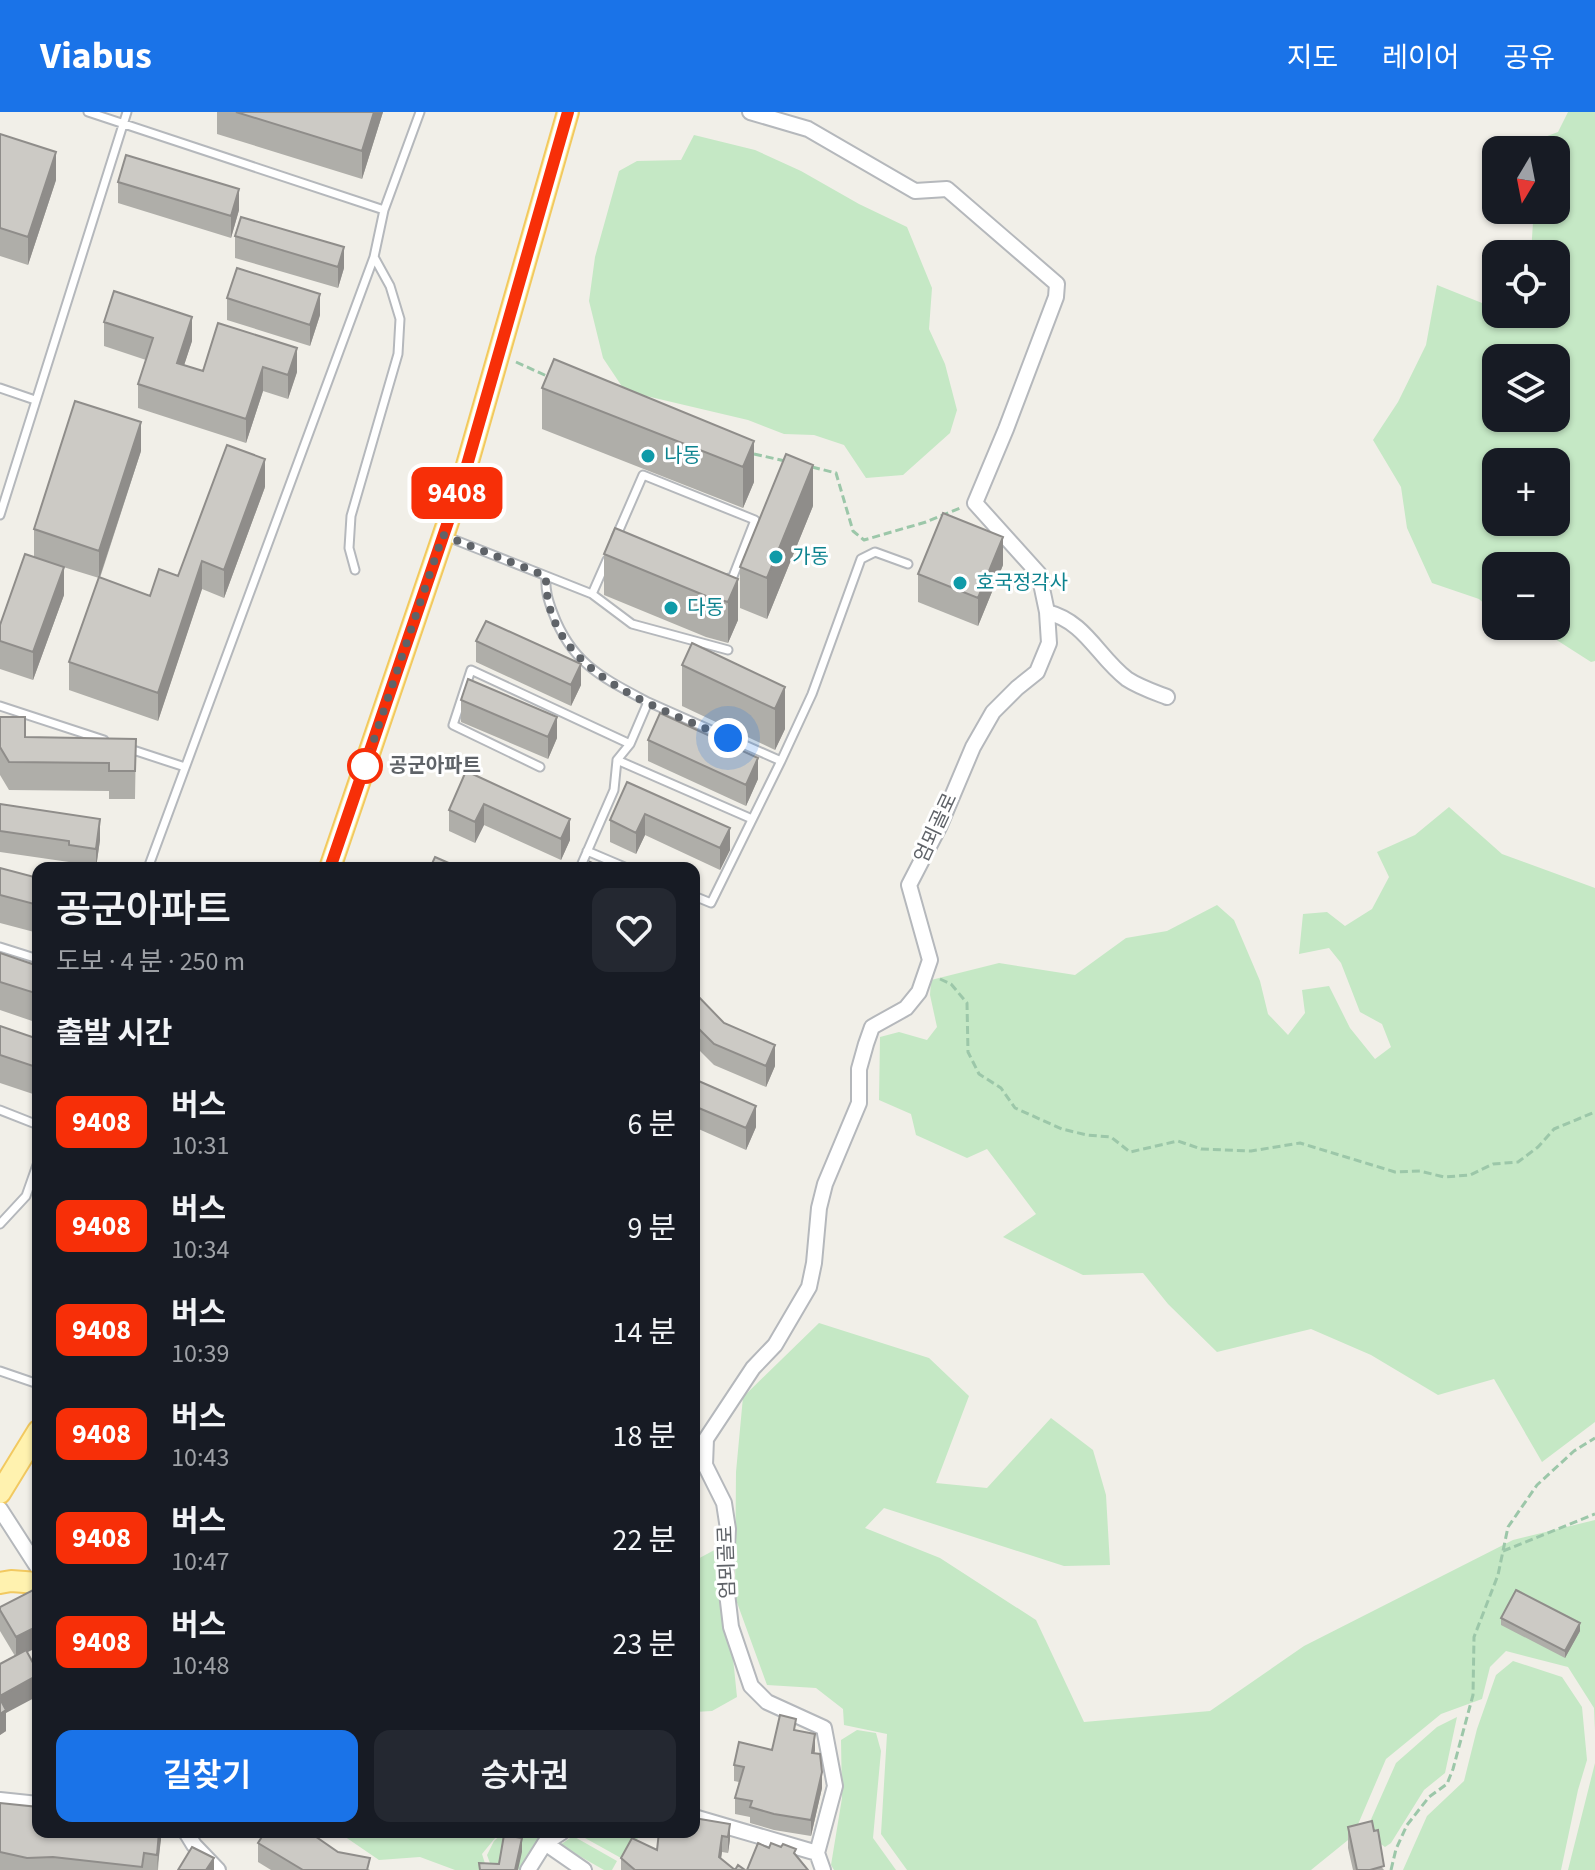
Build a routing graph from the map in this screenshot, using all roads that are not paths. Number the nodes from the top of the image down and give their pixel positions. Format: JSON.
{"nodes":[{"id":1,"x":88,"y":112,"type":"edge"},
{"id":2,"x":127,"y":112,"type":"edge"},
{"id":3,"x":420,"y":112,"type":"edge"},
{"id":4,"x":568,"y":112,"type":"edge"},
{"id":5,"x":750,"y":112,"type":"edge"},
{"id":6,"x":124,"y":122,"type":"junction"},
{"id":7,"x":384,"y":210,"type":"junction"},
{"id":8,"x":374,"y":257,"type":"junction"},
{"id":9,"x":0,"y":388,"type":"edge"},
{"id":10,"x":35,"y":400,"type":"junction"},
{"id":11,"x":0,"y":515,"type":"edge"},
{"id":12,"x":443,"y":535,"type":"junction"},
{"id":13,"x":617,"y":537,"type":"junction"},
{"id":14,"x":631,"y":542,"type":"edge"},
{"id":15,"x":908,"y":564,"type":"dead end"},
{"id":16,"x":355,"y":570,"type":"dead end"},
{"id":17,"x":718,"y":574,"type":"edge"},
{"id":18,"x":546,"y":576,"type":"junction"},
{"id":19,"x":592,"y":594,"type":"junction"},
{"id":20,"x":1047,"y":612,"type":"junction"},
{"id":21,"x":728,"y":650,"type":"dead end"},
{"id":22,"x":1167,"y":697,"type":"dead end"},
{"id":23,"x":648,"y":702,"type":"junction"},
{"id":24,"x":0,"y":706,"type":"edge"},
{"id":25,"x":630,"y":744,"type":"junction"},
{"id":26,"x":617,"y":760,"type":"junction"},
{"id":27,"x":781,"y":761,"type":"junction"},
{"id":28,"x":185,"y":767,"type":"junction"},
{"id":29,"x":540,"y":767,"type":"dead end"},
{"id":30,"x":752,"y":819,"type":"junction"},
{"id":31,"x":587,"y":851,"type":"junction"},
{"id":32,"x":150,"y":862,"type":"edge"},
{"id":33,"x":332,"y":862,"type":"edge"},
{"id":34,"x":582,"y":862,"type":"edge"},
{"id":35,"x":613,"y":862,"type":"edge"},
{"id":36,"x":700,"y":898,"type":"edge"},
{"id":37,"x":0,"y":947,"type":"edge"},
{"id":38,"x":32,"y":957,"type":"edge"},
{"id":39,"x":0,"y":1110,"type":"edge"},
{"id":40,"x":32,"y":1123,"type":"edge"},
{"id":41,"x":32,"y":1179,"type":"edge"},
{"id":42,"x":0,"y":1224,"type":"edge"},
{"id":43,"x":0,"y":1371,"type":"edge"},
{"id":44,"x":32,"y":1382,"type":"edge"},
{"id":45,"x":32,"y":1441,"type":"edge"},
{"id":46,"x":0,"y":1493,"type":"edge"},
{"id":47,"x":0,"y":1509,"type":"edge"},
{"id":48,"x":32,"y":1559,"type":"edge"},
{"id":49,"x":0,"y":1583,"type":"edge"},
{"id":50,"x":32,"y":1583,"type":"edge"},
{"id":51,"x":0,"y":1800,"type":"edge"},
{"id":52,"x":32,"y":1803,"type":"edge"},
{"id":53,"x":700,"y":1819,"type":"edge"},
{"id":54,"x":190,"y":1838,"type":"edge"},
{"id":55,"x":553,"y":1838,"type":"edge"},
{"id":56,"x":545,"y":1843,"type":"junction"},
{"id":57,"x":817,"y":1853,"type":"junction"},
{"id":58,"x":218,"y":1870,"type":"edge"},
{"id":59,"x":528,"y":1870,"type":"edge"},
{"id":60,"x":584,"y":1870,"type":"edge"},
{"id":61,"x":823,"y":1870,"type":"edge"}],
"edges":[{"from":1,"to":6,"type":"lane"},
{"from":2,"to":6,"type":"lane"},
{"from":3,"to":7,"type":"lane"},
{"from":4,"to":12,"type":"main road"},
{"from":5,"to":20,"type":"street","name":"엄뫼골로"},
{"from":6,"to":7,"type":"lane"},
{"from":6,"to":10,"type":"lane"},
{"from":7,"to":8,"type":"lane"},
{"from":8,"to":16,"type":"lane"},
{"from":8,"to":28,"type":"lane"},
{"from":9,"to":10,"type":"lane"},
{"from":10,"to":11,"type":"lane"},
{"from":12,"to":18,"type":"lane"},
{"from":12,"to":33,"type":"main road"},
{"from":13,"to":14,"type":"lane"},
{"from":13,"to":17,"type":"lane"},
{"from":13,"to":19,"type":"lane"},
{"from":15,"to":27,"type":"lane"},
{"from":18,"to":19,"type":"lane"},
{"from":18,"to":23,"type":"lane"},
{"from":19,"to":21,"type":"lane"},
{"from":20,"to":22,"type":"street"},
{"from":20,"to":57,"type":"street","name":"엄뫼골로"},
{"from":23,"to":25,"type":"lane"},
{"from":23,"to":27,"type":"lane"},
{"from":24,"to":28,"type":"lane"},
{"from":25,"to":26,"type":"lane"},
{"from":25,"to":29,"type":"lane"},
{"from":26,"to":30,"type":"lane"},
{"from":26,"to":31,"type":"lane"},
{"from":27,"to":30,"type":"lane"},
{"from":28,"to":32,"type":"lane"},
{"from":30,"to":36,"type":"lane"},
{"from":31,"to":34,"type":"lane"},
{"from":31,"to":35,"type":"lane"},
{"from":37,"to":38,"type":"lane"},
{"from":39,"to":40,"type":"lane"},
{"from":41,"to":42,"type":"lane"},
{"from":43,"to":44,"type":"lane"},
{"from":45,"to":46,"type":"main road"},
{"from":47,"to":48,"type":"street"},
{"from":49,"to":50,"type":"main road"},
{"from":51,"to":52,"type":"street"},
{"from":53,"to":57,"type":"street"},
{"from":54,"to":58,"type":"street"},
{"from":55,"to":56,"type":"street"},
{"from":56,"to":59,"type":"street"},
{"from":56,"to":60,"type":"street"},
{"from":57,"to":61,"type":"street"}]}
